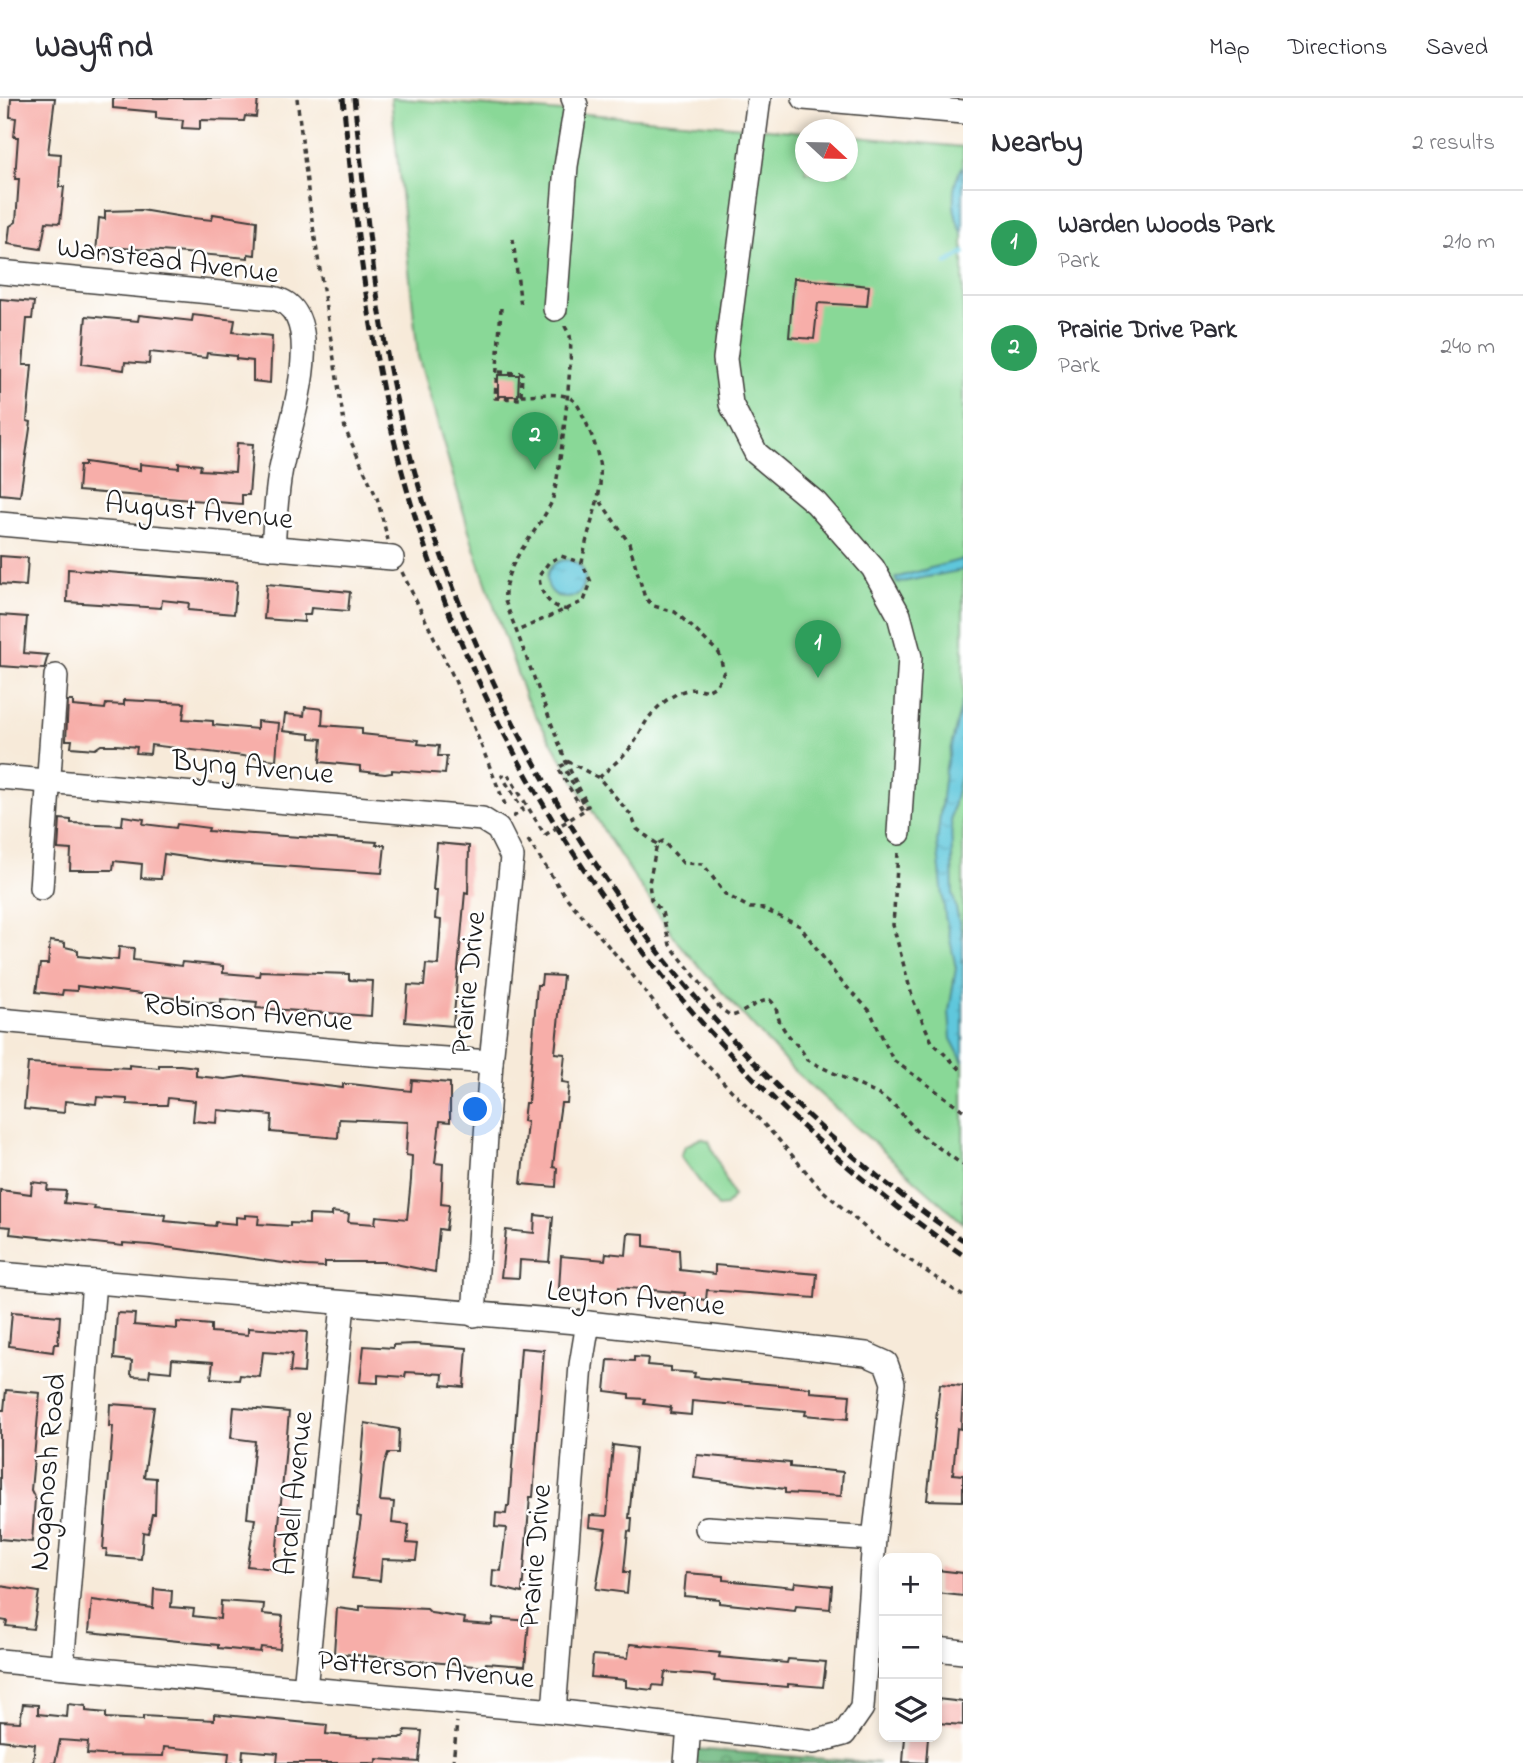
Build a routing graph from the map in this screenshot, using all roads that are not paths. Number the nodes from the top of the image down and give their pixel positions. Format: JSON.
{"nodes":[{"id":1,"x":573,"y":98,"type":"edge"},
{"id":2,"x":759,"y":98,"type":"edge"},
{"id":3,"x":804,"y":98,"type":"edge"},
{"id":4,"x":963,"y":112,"type":"edge"},
{"id":5,"x":0,"y":271,"type":"edge"},
{"id":6,"x":555,"y":309,"type":"road end"},
{"id":7,"x":0,"y":524,"type":"edge"},
{"id":8,"x":273,"y":548,"type":"junction"},
{"id":9,"x":392,"y":558,"type":"road end"},
{"id":10,"x":56,"y":676,"type":"dead end"},
{"id":11,"x":0,"y":776,"type":"edge"},
{"id":12,"x":50,"y":781,"type":"junction"},
{"id":13,"x":498,"y":829,"type":"joint"},
{"id":14,"x":900,"y":833,"type":"road end"},
{"id":15,"x":41,"y":888,"type":"dead end"},
{"id":16,"x":0,"y":1020,"type":"edge"},
{"id":17,"x":491,"y":1062,"type":"junction"},
{"id":18,"x":0,"y":1274,"type":"edge"},
{"id":19,"x":94,"y":1282,"type":"junction"},
{"id":20,"x":343,"y":1304,"type":"junction"},
{"id":21,"x":474,"y":1315,"type":"junction"},
{"id":22,"x":588,"y":1323,"type":"junction"},
{"id":23,"x":708,"y":1528,"type":"dead end"},
{"id":24,"x":874,"y":1539,"type":"junction"},
{"id":25,"x":875,"y":1642,"type":"edge"},
{"id":26,"x":942,"y":1650,"type":"edge"},
{"id":27,"x":963,"y":1652,"type":"edge"},
{"id":28,"x":0,"y":1661,"type":"edge"},
{"id":29,"x":62,"y":1666,"type":"junction"},
{"id":30,"x":305,"y":1689,"type":"junction"},
{"id":31,"x":554,"y":1711,"type":"junction"},
{"id":32,"x":689,"y":1727,"type":"junction"},
{"id":33,"x":844,"y":1734,"type":"joint"},
{"id":34,"x":686,"y":1763,"type":"edge"}],
"edges":[{"from":1,"to":6,"type":"street"},
{"from":2,"to":14,"type":"street"},
{"from":3,"to":4,"type":"street"},
{"from":5,"to":8,"type":"street","name":"Wanstead Avenue"},
{"from":7,"to":8,"type":"street","name":"August Avenue"},
{"from":8,"to":9,"type":"street","name":"August Avenue"},
{"from":10,"to":12,"type":"street"},
{"from":11,"to":12,"type":"street","name":"Byng Avenue"},
{"from":12,"to":13,"type":"street","name":"Byng Avenue"},
{"from":12,"to":15,"type":"street"},
{"from":13,"to":17,"type":"street","name":"Prairie Drive"},
{"from":16,"to":17,"type":"street","name":"Robinson Avenue"},
{"from":17,"to":21,"type":"street","name":"Prairie Drive"},
{"from":18,"to":19,"type":"street","name":"Leyton Avenue"},
{"from":19,"to":20,"type":"street","name":"Leyton Avenue"},
{"from":19,"to":29,"type":"street","name":"Noganosh Road"},
{"from":20,"to":21,"type":"street","name":"Leyton Avenue"},
{"from":20,"to":30,"type":"street","name":"Ardell Avenue"},
{"from":21,"to":22,"type":"street","name":"Leyton Avenue"},
{"from":22,"to":24,"type":"street","name":"Leyton Avenue"},
{"from":22,"to":31,"type":"street","name":"Prairie Drive"},
{"from":23,"to":24,"type":"street"},
{"from":24,"to":25,"type":"street","name":"Leyton Avenue"},
{"from":25,"to":33,"type":"street","name":"Leyton Avenue"},
{"from":26,"to":27,"type":"street"},
{"from":28,"to":29,"type":"street","name":"Patterson Avenue"},
{"from":29,"to":30,"type":"street","name":"Patterson Avenue"},
{"from":30,"to":31,"type":"street","name":"Patterson Avenue"},
{"from":31,"to":32,"type":"street","name":"Patterson Avenue"},
{"from":32,"to":33,"type":"street","name":"Patterson Avenue"},
{"from":32,"to":34,"type":"street"}]}
